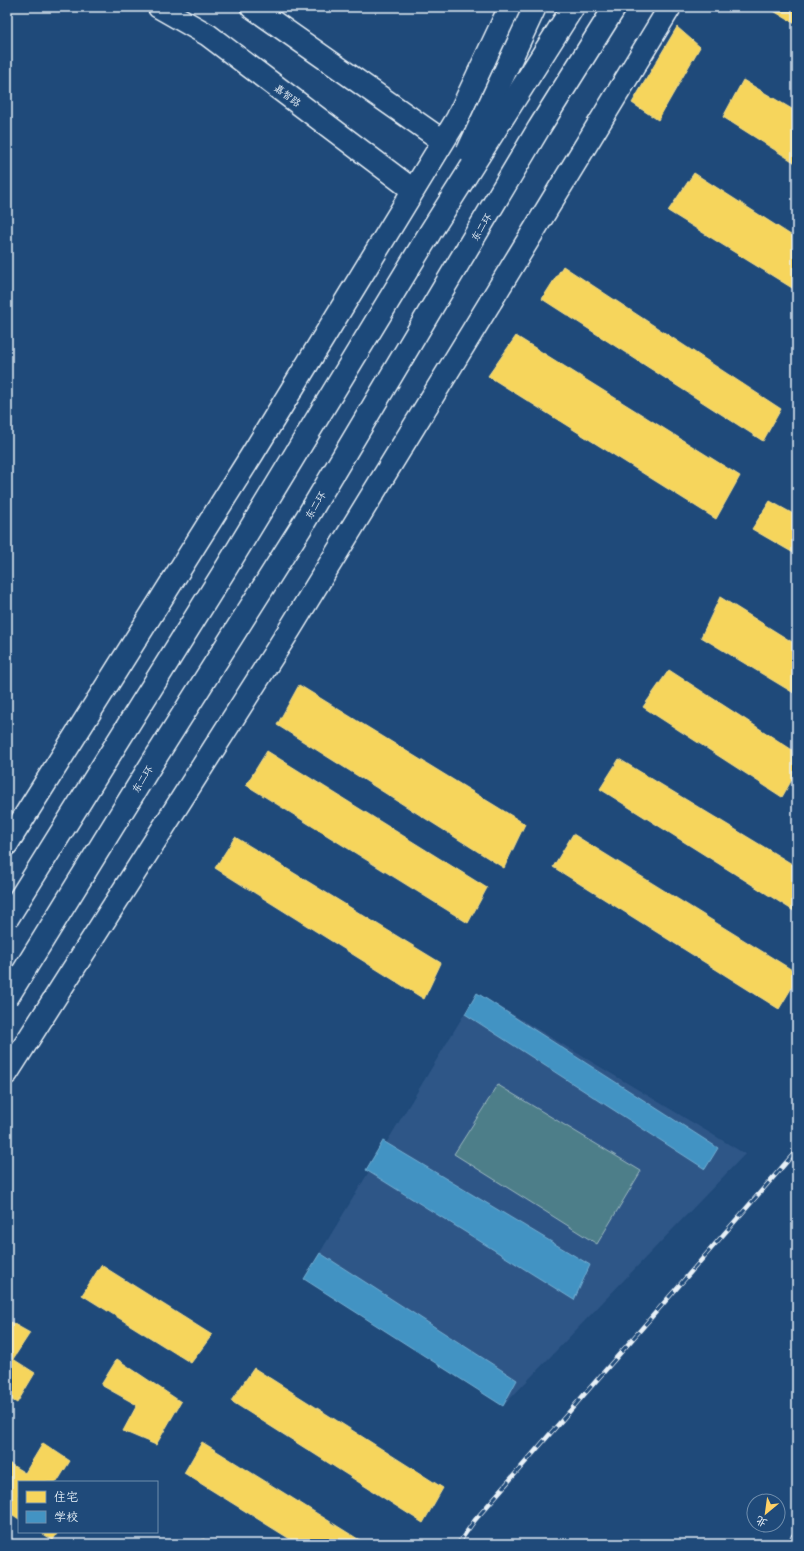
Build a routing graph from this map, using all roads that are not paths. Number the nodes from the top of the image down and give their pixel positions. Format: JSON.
{"nodes":[{"id":1,"x":159,"y":7,"type":"edge"},
{"id":2,"x":252,"y":7,"type":"edge"},
{"id":3,"x":510,"y":7,"type":"edge"},
{"id":4,"x":535,"y":7,"type":"edge"},
{"id":5,"x":573,"y":7,"type":"edge"},
{"id":6,"x":615,"y":7,"type":"edge"},
{"id":7,"x":670,"y":7,"type":"edge"},
{"id":8,"x":443,"y":141,"type":"junction"},
{"id":9,"x":413,"y":190,"type":"junction"},
{"id":10,"x":431,"y":231,"type":"junction"},
{"id":11,"x":7,"y":844,"type":"edge"},
{"id":12,"x":7,"y":919,"type":"edge"},
{"id":13,"x":7,"y":998,"type":"edge"},
{"id":14,"x":7,"y":1073,"type":"edge"}],
"edges":[{"from":1,"to":9,"type":"main road","name":"嘉智路"},
{"from":2,"to":8,"type":"main road"},
{"from":3,"to":8,"type":"main road"},
{"from":4,"to":10,"type":"main road","bridge":true},
{"from":5,"to":10,"type":"main road","bridge":true},
{"from":6,"to":13,"type":"main road","name":"东二环","bridge":true},
{"from":7,"to":14,"type":"main road","bridge":true},
{"from":8,"to":9,"type":"main road"},
{"from":9,"to":11,"type":"main road"},
{"from":10,"to":12,"type":"main road","bridge":true}]}
